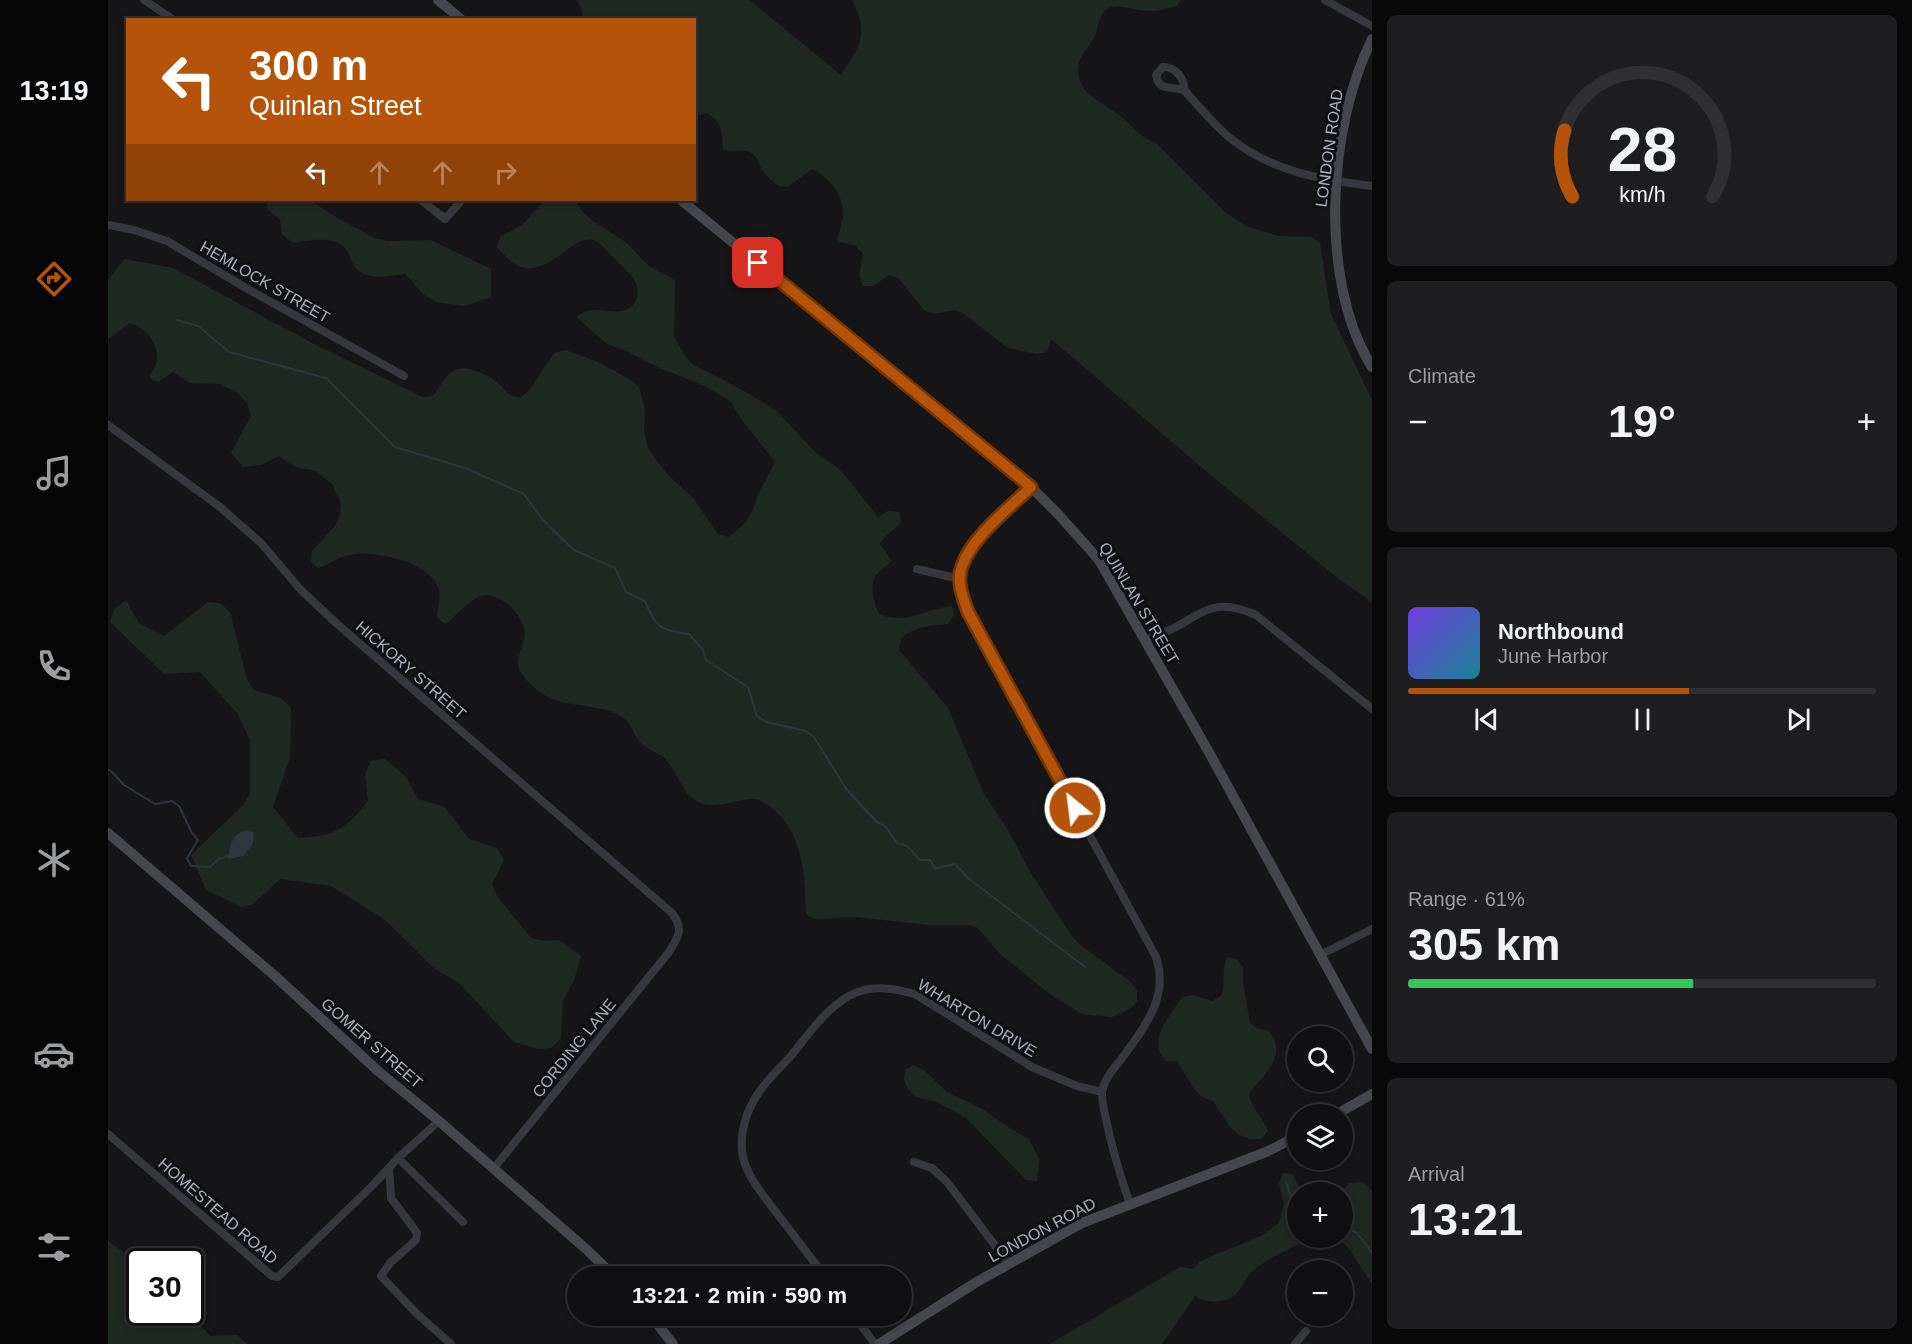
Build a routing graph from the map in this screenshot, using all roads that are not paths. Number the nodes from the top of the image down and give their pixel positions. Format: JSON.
{"nodes":[{"id":1,"x":144,"y":0,"type":"edge"},
{"id":2,"x":438,"y":0,"type":"edge"},
{"id":3,"x":1324,"y":0,"type":"edge"},
{"id":4,"x":171,"y":18,"type":"edge"},
{"id":5,"x":460,"y":18,"type":"edge"},
{"id":6,"x":1372,"y":26,"type":"edge"},
{"id":7,"x":1372,"y":39,"type":"edge"},
{"id":8,"x":1185,"y":91,"type":"dead end"},
{"id":9,"x":1336,"y":182,"type":"junction"},
{"id":10,"x":1372,"y":186,"type":"edge"},
{"id":11,"x":422,"y":201,"type":"edge"},
{"id":12,"x":461,"y":201,"type":"edge"},
{"id":13,"x":682,"y":201,"type":"edge"},
{"id":14,"x":108,"y":225,"type":"edge"},
{"id":15,"x":1372,"y":367,"type":"edge"},
{"id":16,"x":404,"y":376,"type":"dead end"},
{"id":17,"x":108,"y":425,"type":"edge"},
{"id":18,"x":1031,"y":487,"type":"junction"},
{"id":19,"x":917,"y":569,"type":"dead end"},
{"id":20,"x":960,"y":579,"type":"junction"},
{"id":21,"x":1146,"y":640,"type":"junction"},
{"id":22,"x":1372,"y":709,"type":"edge"},
{"id":23,"x":108,"y":833,"type":"edge"},
{"id":24,"x":1372,"y":928,"type":"edge"},
{"id":25,"x":674,"y":944,"type":"joint"},
{"id":26,"x":1320,"y":955,"type":"junction"},
{"id":27,"x":1372,"y":1049,"type":"edge"},
{"id":28,"x":1102,"y":1092,"type":"junction"},
{"id":29,"x":1372,"y":1094,"type":"edge"},
{"id":30,"x":1353,"y":1105,"type":"edge"},
{"id":31,"x":439,"y":1121,"type":"junction"},
{"id":32,"x":108,"y":1134,"type":"edge"},
{"id":33,"x":1287,"y":1142,"type":"edge"},
{"id":34,"x":398,"y":1158,"type":"junction"},
{"id":35,"x":914,"y":1162,"type":"dead end"},
{"id":36,"x":389,"y":1168,"type":"junction"},
{"id":37,"x":494,"y":1168,"type":"junction"},
{"id":38,"x":1130,"y":1204,"type":"junction"},
{"id":39,"x":463,"y":1222,"type":"dead end"},
{"id":40,"x":1009,"y":1264,"type":"junction"},
{"id":41,"x":603,"y":1266,"type":"edge"},
{"id":42,"x":817,"y":1266,"type":"edge"},
{"id":43,"x":659,"y":1326,"type":"edge"},
{"id":44,"x":862,"y":1326,"type":"edge"},
{"id":45,"x":1306,"y":1331,"type":"dead end"},
{"id":46,"x":451,"y":1344,"type":"edge"},
{"id":47,"x":673,"y":1344,"type":"edge"},
{"id":48,"x":877,"y":1344,"type":"edge"},
{"id":49,"x":1295,"y":1344,"type":"edge"}],
"edges":[{"from":1,"to":4,"type":"street"},
{"from":2,"to":5,"type":"street"},
{"from":3,"to":6,"type":"street"},
{"from":7,"to":9,"type":"street","name":"LONDON ROAD"},
{"from":8,"to":9,"type":"street"},
{"from":9,"to":10,"type":"street"},
{"from":9,"to":15,"type":"street","name":"LONDON ROAD"},
{"from":11,"to":12,"type":"street"},
{"from":13,"to":18,"type":"street","name":"QUINLAN STREET"},
{"from":14,"to":16,"type":"street","name":"HEMLOCK STREET"},
{"from":17,"to":25,"type":"street","name":"HICKORY STREET"},
{"from":18,"to":20,"type":"street"},
{"from":18,"to":21,"type":"street","name":"QUINLAN STREET"},
{"from":19,"to":20,"type":"street"},
{"from":20,"to":28,"type":"street"},
{"from":21,"to":22,"type":"street"},
{"from":21,"to":26,"type":"street","name":"QUINLAN STREET"},
{"from":23,"to":31,"type":"street","name":"GOMER STREET"},
{"from":24,"to":26,"type":"street"},
{"from":25,"to":37,"type":"street","name":"CORDING LANE"},
{"from":26,"to":27,"type":"street","name":"QUINLAN STREET"},
{"from":28,"to":38,"type":"street"},
{"from":28,"to":42,"type":"street","name":"WHARTON DRIVE"},
{"from":29,"to":30,"type":"street"},
{"from":31,"to":34,"type":"street","name":"HOMESTEAD ROAD"},
{"from":31,"to":37,"type":"street","name":"GOMER STREET"},
{"from":32,"to":36,"type":"street","name":"HOMESTEAD ROAD"},
{"from":33,"to":38,"type":"street","name":"LONDON ROAD"},
{"from":34,"to":36,"type":"street","name":"HOMESTEAD ROAD"},
{"from":34,"to":39,"type":"street"},
{"from":35,"to":40,"type":"street"},
{"from":36,"to":46,"type":"street"},
{"from":37,"to":41,"type":"street","name":"GOMER STREET"},
{"from":38,"to":40,"type":"street","name":"LONDON ROAD"},
{"from":40,"to":48,"type":"street","name":"LONDON ROAD"},
{"from":43,"to":47,"type":"street"},
{"from":44,"to":48,"type":"street"},
{"from":45,"to":49,"type":"street"}]}
